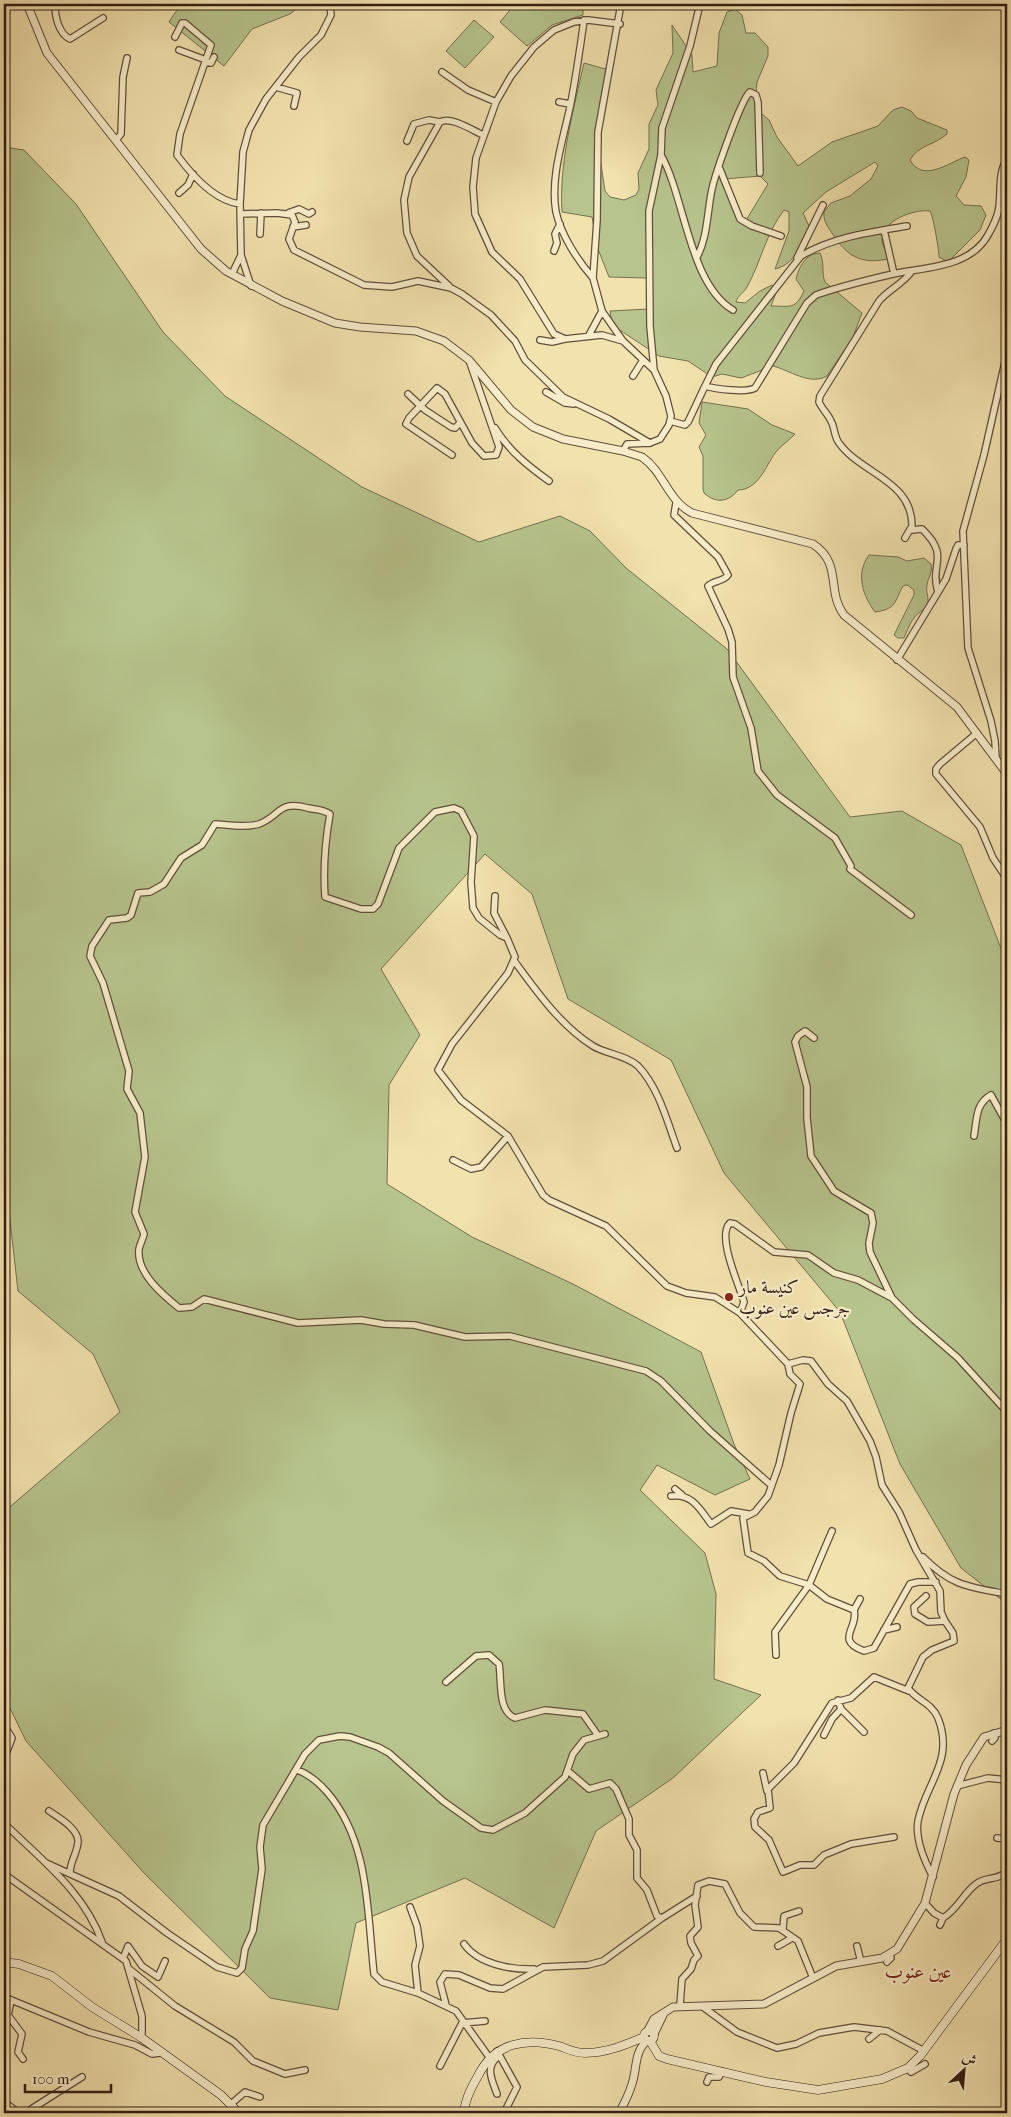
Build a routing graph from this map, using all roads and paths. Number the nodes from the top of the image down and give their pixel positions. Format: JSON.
{"nodes":[{"id":1,"x":27,"y":4,"type":"edge"},
{"id":2,"x":55,"y":4,"type":"edge"},
{"id":3,"x":330,"y":4,"type":"edge"},
{"id":4,"x":622,"y":4,"type":"edge"},
{"id":5,"x":700,"y":4,"type":"edge"},
{"id":6,"x":103,"y":18,"type":"dead end"},
{"id":7,"x":584,"y":20,"type":"junction"},
{"id":8,"x":620,"y":24,"type":"junction"},
{"id":9,"x":176,"y":38,"type":"dead end"},
{"id":10,"x":179,"y":50,"type":"dead end"},
{"id":11,"x":214,"y":57,"type":"dead end"},
{"id":12,"x":128,"y":58,"type":"dead end"},
{"id":13,"x":206,"y":61,"type":"junction"},
{"id":14,"x":442,"y":72,"type":"dead end"},
{"id":15,"x":276,"y":87,"type":"junction"},
{"id":16,"x":496,"y":102,"type":"junction"},
{"id":17,"x":559,"y":102,"type":"dead end"},
{"id":18,"x":570,"y":104,"type":"junction"},
{"id":19,"x":294,"y":106,"type":"dead end"},
{"id":20,"x":440,"y":122,"type":"junction"},
{"id":21,"x":483,"y":135,"type":"junction"},
{"id":22,"x":117,"y":139,"type":"junction"},
{"id":23,"x":407,"y":141,"type":"dead end"},
{"id":24,"x":661,"y":155,"type":"junction"},
{"id":25,"x":1007,"y":159,"type":"edge"},
{"id":26,"x":719,"y":167,"type":"junction"},
{"id":27,"x":760,"y":173,"type":"dead end"},
{"id":28,"x":193,"y":174,"type":"junction"},
{"id":29,"x":179,"y":193,"type":"dead end"},
{"id":30,"x":240,"y":204,"type":"junction"},
{"id":31,"x":823,"y":205,"type":"dead end"},
{"id":32,"x":312,"y":212,"type":"dead end"},
{"id":33,"x":261,"y":213,"type":"junction"},
{"id":34,"x":242,"y":214,"type":"junction"},
{"id":35,"x":288,"y":214,"type":"junction"},
{"id":36,"x":560,"y":224,"type":"junction"},
{"id":37,"x":306,"y":225,"type":"dead end"},
{"id":38,"x":907,"y":226,"type":"dead end"},
{"id":39,"x":293,"y":227,"type":"junction"},
{"id":40,"x":884,"y":230,"type":"junction"},
{"id":41,"x":260,"y":234,"type":"dead end"},
{"id":42,"x":781,"y":236,"type":"dead end"},
{"id":43,"x":554,"y":251,"type":"dead end"},
{"id":44,"x":241,"y":255,"type":"junction"},
{"id":45,"x":697,"y":257,"type":"junction"},
{"id":46,"x":795,"y":262,"type":"junction"},
{"id":47,"x":912,"y":271,"type":"junction"},
{"id":48,"x":232,"y":274,"type":"junction"},
{"id":49,"x":894,"y":274,"type":"junction"},
{"id":50,"x":594,"y":278,"type":"junction"},
{"id":51,"x":251,"y":286,"type":"junction"},
{"id":52,"x":451,"y":288,"type":"junction"},
{"id":53,"x":733,"y":310,"type":"dead end"},
{"id":54,"x":602,"y":311,"type":"junction"},
{"id":55,"x":589,"y":335,"type":"junction"},
{"id":56,"x":565,"y":339,"type":"junction"},
{"id":57,"x":540,"y":340,"type":"dead end"},
{"id":58,"x":623,"y":341,"type":"junction"},
{"id":59,"x":1007,"y":353,"type":"edge"},
{"id":60,"x":469,"y":360,"type":"junction"},
{"id":61,"x":643,"y":360,"type":"junction"},
{"id":62,"x":654,"y":370,"type":"junction"},
{"id":63,"x":633,"y":376,"type":"dead end"},
{"id":64,"x":705,"y":386,"type":"junction"},
{"id":65,"x":546,"y":392,"type":"dead end"},
{"id":66,"x":408,"y":394,"type":"dead end"},
{"id":67,"x":576,"y":403,"type":"junction"},
{"id":68,"x":420,"y":407,"type":"junction"},
{"id":69,"x":490,"y":420,"type":"junction"},
{"id":70,"x":670,"y":421,"type":"junction"},
{"id":71,"x":460,"y":423,"type":"junction"},
{"id":72,"x":650,"y":443,"type":"junction"},
{"id":73,"x":623,"y":451,"type":"junction"},
{"id":74,"x":452,"y":455,"type":"dead end"},
{"id":75,"x":550,"y":481,"type":"dead end"},
{"id":76,"x":676,"y":503,"type":"junction"},
{"id":77,"x":912,"y":530,"type":"junction"},
{"id":78,"x":906,"y":538,"type":"dead end"},
{"id":79,"x":964,"y":545,"type":"junction"},
{"id":80,"x":938,"y":592,"type":"junction"},
{"id":81,"x":897,"y":660,"type":"junction"},
{"id":82,"x":976,"y":732,"type":"junction"},
{"id":83,"x":996,"y":758,"type":"junction"},
{"id":84,"x":1007,"y":774,"type":"edge"},
{"id":85,"x":1007,"y":879,"type":"edge"},
{"id":86,"x":495,"y":896,"type":"dead end"},
{"id":87,"x":911,"y":915,"type":"dead end"},
{"id":88,"x":507,"y":938,"type":"junction"},
{"id":89,"x":515,"y":962,"type":"junction"},
{"id":90,"x":814,"y":1038,"type":"dead end"},
{"id":91,"x":1007,"y":1124,"type":"edge"},
{"id":92,"x":508,"y":1136,"type":"junction"},
{"id":93,"x":974,"y":1136,"type":"dead end"},
{"id":94,"x":677,"y":1148,"type":"dead end"},
{"id":95,"x":453,"y":1160,"type":"dead end"},
{"id":96,"x":892,"y":1298,"type":"junction"},
{"id":97,"x":740,"y":1313,"type":"junction"},
{"id":98,"x":788,"y":1364,"type":"junction"},
{"id":99,"x":1007,"y":1412,"type":"edge"},
{"id":100,"x":771,"y":1485,"type":"junction"},
{"id":101,"x":675,"y":1488,"type":"dead end"},
{"id":102,"x":682,"y":1495,"type":"junction"},
{"id":103,"x":671,"y":1496,"type":"dead end"},
{"id":104,"x":750,"y":1514,"type":"junction"},
{"id":105,"x":832,"y":1531,"type":"dead end"},
{"id":106,"x":916,"y":1550,"type":"junction"},
{"id":107,"x":936,"y":1582,"type":"junction"},
{"id":108,"x":809,"y":1585,"type":"junction"},
{"id":109,"x":1007,"y":1594,"type":"edge"},
{"id":110,"x":926,"y":1596,"type":"dead end"},
{"id":111,"x":860,"y":1599,"type":"dead end"},
{"id":112,"x":854,"y":1610,"type":"junction"},
{"id":113,"x":945,"y":1621,"type":"junction"},
{"id":114,"x":896,"y":1627,"type":"dead end"},
{"id":115,"x":884,"y":1630,"type":"junction"},
{"id":116,"x":776,"y":1654,"type":"dead end"},
{"id":117,"x":446,"y":1682,"type":"dead end"},
{"id":118,"x":909,"y":1691,"type":"junction"},
{"id":119,"x":838,"y":1700,"type":"junction"},
{"id":120,"x":841,"y":1709,"type":"junction"},
{"id":121,"x":4,"y":1725,"type":"edge"},
{"id":122,"x":1007,"y":1730,"type":"edge"},
{"id":123,"x":864,"y":1732,"type":"dead end"},
{"id":124,"x":994,"y":1733,"type":"junction"},
{"id":125,"x":597,"y":1734,"type":"junction"},
{"id":126,"x":605,"y":1734,"type":"dead end"},
{"id":127,"x":824,"y":1735,"type":"dead end"},
{"id":128,"x":992,"y":1741,"type":"dead end"},
{"id":129,"x":4,"y":1759,"type":"edge"},
{"id":130,"x":297,"y":1770,"type":"junction"},
{"id":131,"x":568,"y":1771,"type":"junction"},
{"id":132,"x":762,"y":1773,"type":"dead end"},
{"id":133,"x":1007,"y":1780,"type":"edge"},
{"id":134,"x":957,"y":1786,"type":"junction"},
{"id":135,"x":766,"y":1791,"type":"junction"},
{"id":136,"x":49,"y":1811,"type":"dead end"},
{"id":137,"x":4,"y":1823,"type":"edge"},
{"id":138,"x":894,"y":1837,"type":"dead end"},
{"id":139,"x":997,"y":1838,"type":"dead end"},
{"id":140,"x":1007,"y":1839,"type":"edge"},
{"id":141,"x":46,"y":1863,"type":"junction"},
{"id":142,"x":1007,"y":1871,"type":"edge"},
{"id":143,"x":70,"y":1873,"type":"junction"},
{"id":144,"x":4,"y":1874,"type":"edge"},
{"id":145,"x":933,"y":1877,"type":"junction"},
{"id":146,"x":696,"y":1896,"type":"junction"},
{"id":147,"x":925,"y":1903,"type":"junction"},
{"id":148,"x":410,"y":1907,"type":"dead end"},
{"id":149,"x":799,"y":1911,"type":"dead end"},
{"id":150,"x":662,"y":1918,"type":"junction"},
{"id":151,"x":943,"y":1918,"type":"junction"},
{"id":152,"x":940,"y":1925,"type":"dead end"},
{"id":153,"x":783,"y":1929,"type":"junction"},
{"id":154,"x":792,"y":1938,"type":"junction"},
{"id":155,"x":1007,"y":1939,"type":"edge"},
{"id":156,"x":102,"y":1942,"type":"junction"},
{"id":157,"x":464,"y":1944,"type":"dead end"},
{"id":158,"x":778,"y":1946,"type":"dead end"},
{"id":159,"x":857,"y":1946,"type":"dead end"},
{"id":160,"x":890,"y":1954,"type":"junction"},
{"id":161,"x":123,"y":1959,"type":"junction"},
{"id":162,"x":165,"y":1961,"type":"dead end"},
{"id":163,"x":4,"y":1962,"type":"edge"},
{"id":164,"x":861,"y":1962,"type":"junction"},
{"id":165,"x":886,"y":1962,"type":"dead end"},
{"id":166,"x":128,"y":1968,"type":"junction"},
{"id":167,"x":536,"y":1969,"type":"junction"},
{"id":168,"x":813,"y":1978,"type":"junction"},
{"id":169,"x":418,"y":1993,"type":"junction"},
{"id":170,"x":4,"y":1997,"type":"edge"},
{"id":171,"x":11,"y":2001,"type":"junction"},
{"id":172,"x":446,"y":2005,"type":"junction"},
{"id":173,"x":680,"y":2005,"type":"junction"},
{"id":174,"x":702,"y":2007,"type":"junction"},
{"id":175,"x":486,"y":2021,"type":"dead end"},
{"id":176,"x":465,"y":2022,"type":"junction"},
{"id":177,"x":880,"y":2030,"type":"junction"},
{"id":178,"x":649,"y":2037,"type":"junction"},
{"id":179,"x":142,"y":2038,"type":"junction"},
{"id":180,"x":869,"y":2039,"type":"dead end"},
{"id":181,"x":924,"y":2051,"type":"junction"},
{"id":182,"x":160,"y":2053,"type":"junction"},
{"id":183,"x":498,"y":2053,"type":"junction"},
{"id":184,"x":489,"y":2057,"type":"junction"},
{"id":185,"x":23,"y":2059,"type":"dead end"},
{"id":186,"x":925,"y":2064,"type":"dead end"},
{"id":187,"x":440,"y":2066,"type":"dead end"},
{"id":188,"x":908,"y":2068,"type":"junction"},
{"id":189,"x":305,"y":2070,"type":"dead end"},
{"id":190,"x":722,"y":2072,"type":"junction"},
{"id":191,"x":82,"y":2077,"type":"dead end"},
{"id":192,"x":707,"y":2082,"type":"dead end"},
{"id":193,"x":497,"y":2094,"type":"dead end"},
{"id":194,"x":260,"y":2097,"type":"dead end"},
{"id":195,"x":4,"y":2102,"type":"edge"},
{"id":196,"x":231,"y":2104,"type":"junction"},
{"id":197,"x":19,"y":2113,"type":"edge"},
{"id":198,"x":24,"y":2113,"type":"edge"},
{"id":199,"x":239,"y":2113,"type":"edge"},
{"id":200,"x":464,"y":2113,"type":"edge"},
{"id":201,"x":504,"y":2113,"type":"edge"},
{"id":202,"x":619,"y":2113,"type":"edge"}],
"edges":[{"from":1,"to":22,"type":"street"},
{"from":2,"to":6,"type":"street"},
{"from":3,"to":15,"type":"street"},
{"from":4,"to":8,"type":"street"},
{"from":5,"to":24,"type":"street"},
{"from":7,"to":8,"type":"street"},
{"from":7,"to":16,"type":"street"},
{"from":7,"to":18,"type":"street"},
{"from":8,"to":50,"type":"street"},
{"from":9,"to":13,"type":"street"},
{"from":10,"to":13,"type":"street"},
{"from":11,"to":13,"type":"street"},
{"from":12,"to":22,"type":"street"},
{"from":13,"to":28,"type":"street"},
{"from":14,"to":16,"type":"street"},
{"from":15,"to":19,"type":"street"},
{"from":15,"to":30,"type":"street"},
{"from":16,"to":21,"type":"street"},
{"from":17,"to":18,"type":"street"},
{"from":18,"to":36,"type":"street"},
{"from":20,"to":21,"type":"street"},
{"from":20,"to":23,"type":"street"},
{"from":20,"to":52,"type":"street"},
{"from":21,"to":56,"type":"street"},
{"from":22,"to":48,"type":"street"},
{"from":24,"to":45,"type":"street"},
{"from":24,"to":62,"type":"street"},
{"from":25,"to":47,"type":"street"},
{"from":26,"to":27,"type":"street"},
{"from":26,"to":42,"type":"street"},
{"from":26,"to":45,"type":"street"},
{"from":28,"to":29,"type":"street"},
{"from":28,"to":30,"type":"street"},
{"from":30,"to":34,"type":"street"},
{"from":31,"to":46,"type":"street"},
{"from":32,"to":35,"type":"street"},
{"from":33,"to":34,"type":"street"},
{"from":33,"to":35,"type":"street"},
{"from":33,"to":41,"type":"street"},
{"from":34,"to":44,"type":"street"},
{"from":35,"to":39,"type":"street"},
{"from":36,"to":43,"type":"street"},
{"from":36,"to":50,"type":"street"},
{"from":37,"to":39,"type":"street"},
{"from":38,"to":40,"type":"street"},
{"from":39,"to":52,"type":"street"},
{"from":40,"to":46,"type":"street"},
{"from":40,"to":49,"type":"street"},
{"from":44,"to":48,"type":"street"},
{"from":44,"to":51,"type":"street"},
{"from":45,"to":53,"type":"street"},
{"from":46,"to":64,"type":"street"},
{"from":47,"to":49,"type":"street"},
{"from":47,"to":77,"type":"street"},
{"from":48,"to":51,"type":"street"},
{"from":49,"to":64,"type":"street"},
{"from":50,"to":54,"type":"street"},
{"from":51,"to":60,"type":"street"},
{"from":52,"to":67,"type":"street"},
{"from":54,"to":55,"type":"street"},
{"from":54,"to":58,"type":"street"},
{"from":55,"to":56,"type":"street"},
{"from":55,"to":58,"type":"street"},
{"from":56,"to":57,"type":"street"},
{"from":58,"to":61,"type":"street"},
{"from":59,"to":79,"type":"street"},
{"from":60,"to":69,"type":"street"},
{"from":60,"to":73,"type":"street"},
{"from":61,"to":62,"type":"street"},
{"from":61,"to":63,"type":"street"},
{"from":62,"to":70,"type":"street"},
{"from":64,"to":70,"type":"street"},
{"from":65,"to":67,"type":"street"},
{"from":66,"to":68,"type":"street"},
{"from":67,"to":72,"type":"street"},
{"from":68,"to":71,"type":"street"},
{"from":68,"to":71,"type":"street"},
{"from":68,"to":74,"type":"street"},
{"from":69,"to":71,"type":"street"},
{"from":69,"to":75,"type":"street"},
{"from":70,"to":72,"type":"street"},
{"from":72,"to":73,"type":"street"},
{"from":73,"to":76,"type":"street"},
{"from":76,"to":81,"type":"street"},
{"from":76,"to":87,"type":"street"},
{"from":77,"to":78,"type":"street"},
{"from":77,"to":80,"type":"street"},
{"from":79,"to":80,"type":"street"},
{"from":79,"to":83,"type":"street"},
{"from":80,"to":81,"type":"street"},
{"from":81,"to":82,"type":"street"},
{"from":82,"to":83,"type":"street"},
{"from":82,"to":85,"type":"street"},
{"from":83,"to":84,"type":"street"},
{"from":86,"to":88,"type":"street"},
{"from":88,"to":89,"type":"street"},
{"from":88,"to":100,"type":"street"},
{"from":89,"to":92,"type":"street"},
{"from":89,"to":94,"type":"street"},
{"from":90,"to":96,"type":"street"},
{"from":91,"to":93,"type":"street"},
{"from":92,"to":95,"type":"street"},
{"from":92,"to":97,"type":"street"},
{"from":96,"to":97,"type":"street"},
{"from":96,"to":99,"type":"street"},
{"from":97,"to":98,"type":"street"},
{"from":98,"to":100,"type":"street"},
{"from":98,"to":106,"type":"street"},
{"from":100,"to":104,"type":"street"},
{"from":101,"to":102,"type":"street"},
{"from":102,"to":103,"type":"street"},
{"from":102,"to":104,"type":"street"},
{"from":104,"to":108,"type":"street"},
{"from":105,"to":108,"type":"street"},
{"from":106,"to":107,"type":"street"},
{"from":106,"to":109,"type":"street"},
{"from":107,"to":113,"type":"street"},
{"from":107,"to":115,"type":"street"},
{"from":108,"to":112,"type":"street"},
{"from":108,"to":116,"type":"street"},
{"from":110,"to":113,"type":"street"},
{"from":111,"to":112,"type":"street"},
{"from":112,"to":115,"type":"street"},
{"from":113,"to":118,"type":"street"},
{"from":114,"to":115,"type":"street"},
{"from":117,"to":125,"type":"street"},
{"from":118,"to":119,"type":"street"},
{"from":118,"to":145,"type":"street"},
{"from":119,"to":120,"type":"street"},
{"from":119,"to":135,"type":"street"},
{"from":120,"to":123,"type":"street"},
{"from":120,"to":127,"type":"street"},
{"from":121,"to":129,"type":"street"},
{"from":122,"to":124,"type":"street"},
{"from":124,"to":128,"type":"street"},
{"from":124,"to":134,"type":"street"},
{"from":125,"to":126,"type":"street"},
{"from":125,"to":131,"type":"street"},
{"from":130,"to":131,"type":"street"},
{"from":130,"to":143,"type":"street"},
{"from":130,"to":169,"type":"street"},
{"from":131,"to":150,"type":"street"},
{"from":132,"to":135,"type":"street"},
{"from":133,"to":134,"type":"street"},
{"from":134,"to":145,"type":"street"},
{"from":135,"to":138,"type":"street"},
{"from":136,"to":143,"type":"street"},
{"from":137,"to":141,"type":"street"},
{"from":139,"to":140,"type":"street"},
{"from":141,"to":143,"type":"street"},
{"from":141,"to":156,"type":"street"},
{"from":142,"to":151,"type":"street"},
{"from":144,"to":156,"type":"street"},
{"from":145,"to":147,"type":"street"},
{"from":146,"to":150,"type":"street"},
{"from":146,"to":153,"type":"street"},
{"from":146,"to":173,"type":"street"},
{"from":147,"to":151,"type":"street"},
{"from":147,"to":160,"type":"street"},
{"from":148,"to":169,"type":"street"},
{"from":149,"to":153,"type":"street"},
{"from":150,"to":167,"type":"street"},
{"from":151,"to":152,"type":"street"},
{"from":153,"to":154,"type":"street"},
{"from":154,"to":158,"type":"street"},
{"from":154,"to":168,"type":"street"},
{"from":155,"to":181,"type":"main road"},
{"from":156,"to":161,"type":"street"},
{"from":157,"to":167,"type":"street"},
{"from":159,"to":164,"type":"street"},
{"from":160,"to":164,"type":"street"},
{"from":160,"to":165,"type":"street"},
{"from":161,"to":162,"type":"street"},
{"from":161,"to":166,"type":"street"},
{"from":163,"to":179,"type":"main road"},
{"from":164,"to":168,"type":"street"},
{"from":166,"to":179,"type":"street"},
{"from":166,"to":189,"type":"street"},
{"from":167,"to":172,"type":"street"},
{"from":168,"to":174,"type":"street"},
{"from":169,"to":172,"type":"street"},
{"from":170,"to":171,"type":"street"},
{"from":171,"to":182,"type":"street"},
{"from":171,"to":185,"type":"street"},
{"from":172,"to":176,"type":"street"},
{"from":173,"to":174,"type":"street"},
{"from":173,"to":178,"type":"street"},
{"from":174,"to":177,"type":"street"},
{"from":175,"to":176,"type":"street"},
{"from":176,"to":184,"type":"street"},
{"from":176,"to":187,"type":"street"},
{"from":177,"to":180,"type":"street"},
{"from":177,"to":181,"type":"street"},
{"from":178,"to":183,"type":"main road"},
{"from":178,"to":190,"type":"main road"},
{"from":178,"to":202,"type":"street"},
{"from":179,"to":182,"type":"main road"},
{"from":181,"to":188,"type":"main road"},
{"from":182,"to":196,"type":"main road"},
{"from":183,"to":184,"type":"main road"},
{"from":183,"to":193,"type":"street"},
{"from":183,"to":201,"type":"street"},
{"from":184,"to":200,"type":"main road"},
{"from":186,"to":188,"type":"street"},
{"from":188,"to":190,"type":"main road"},
{"from":190,"to":192,"type":"street"},
{"from":191,"to":198,"type":"street"},
{"from":194,"to":196,"type":"street"},
{"from":195,"to":197,"type":"street"},
{"from":196,"to":199,"type":"main road"}]}
